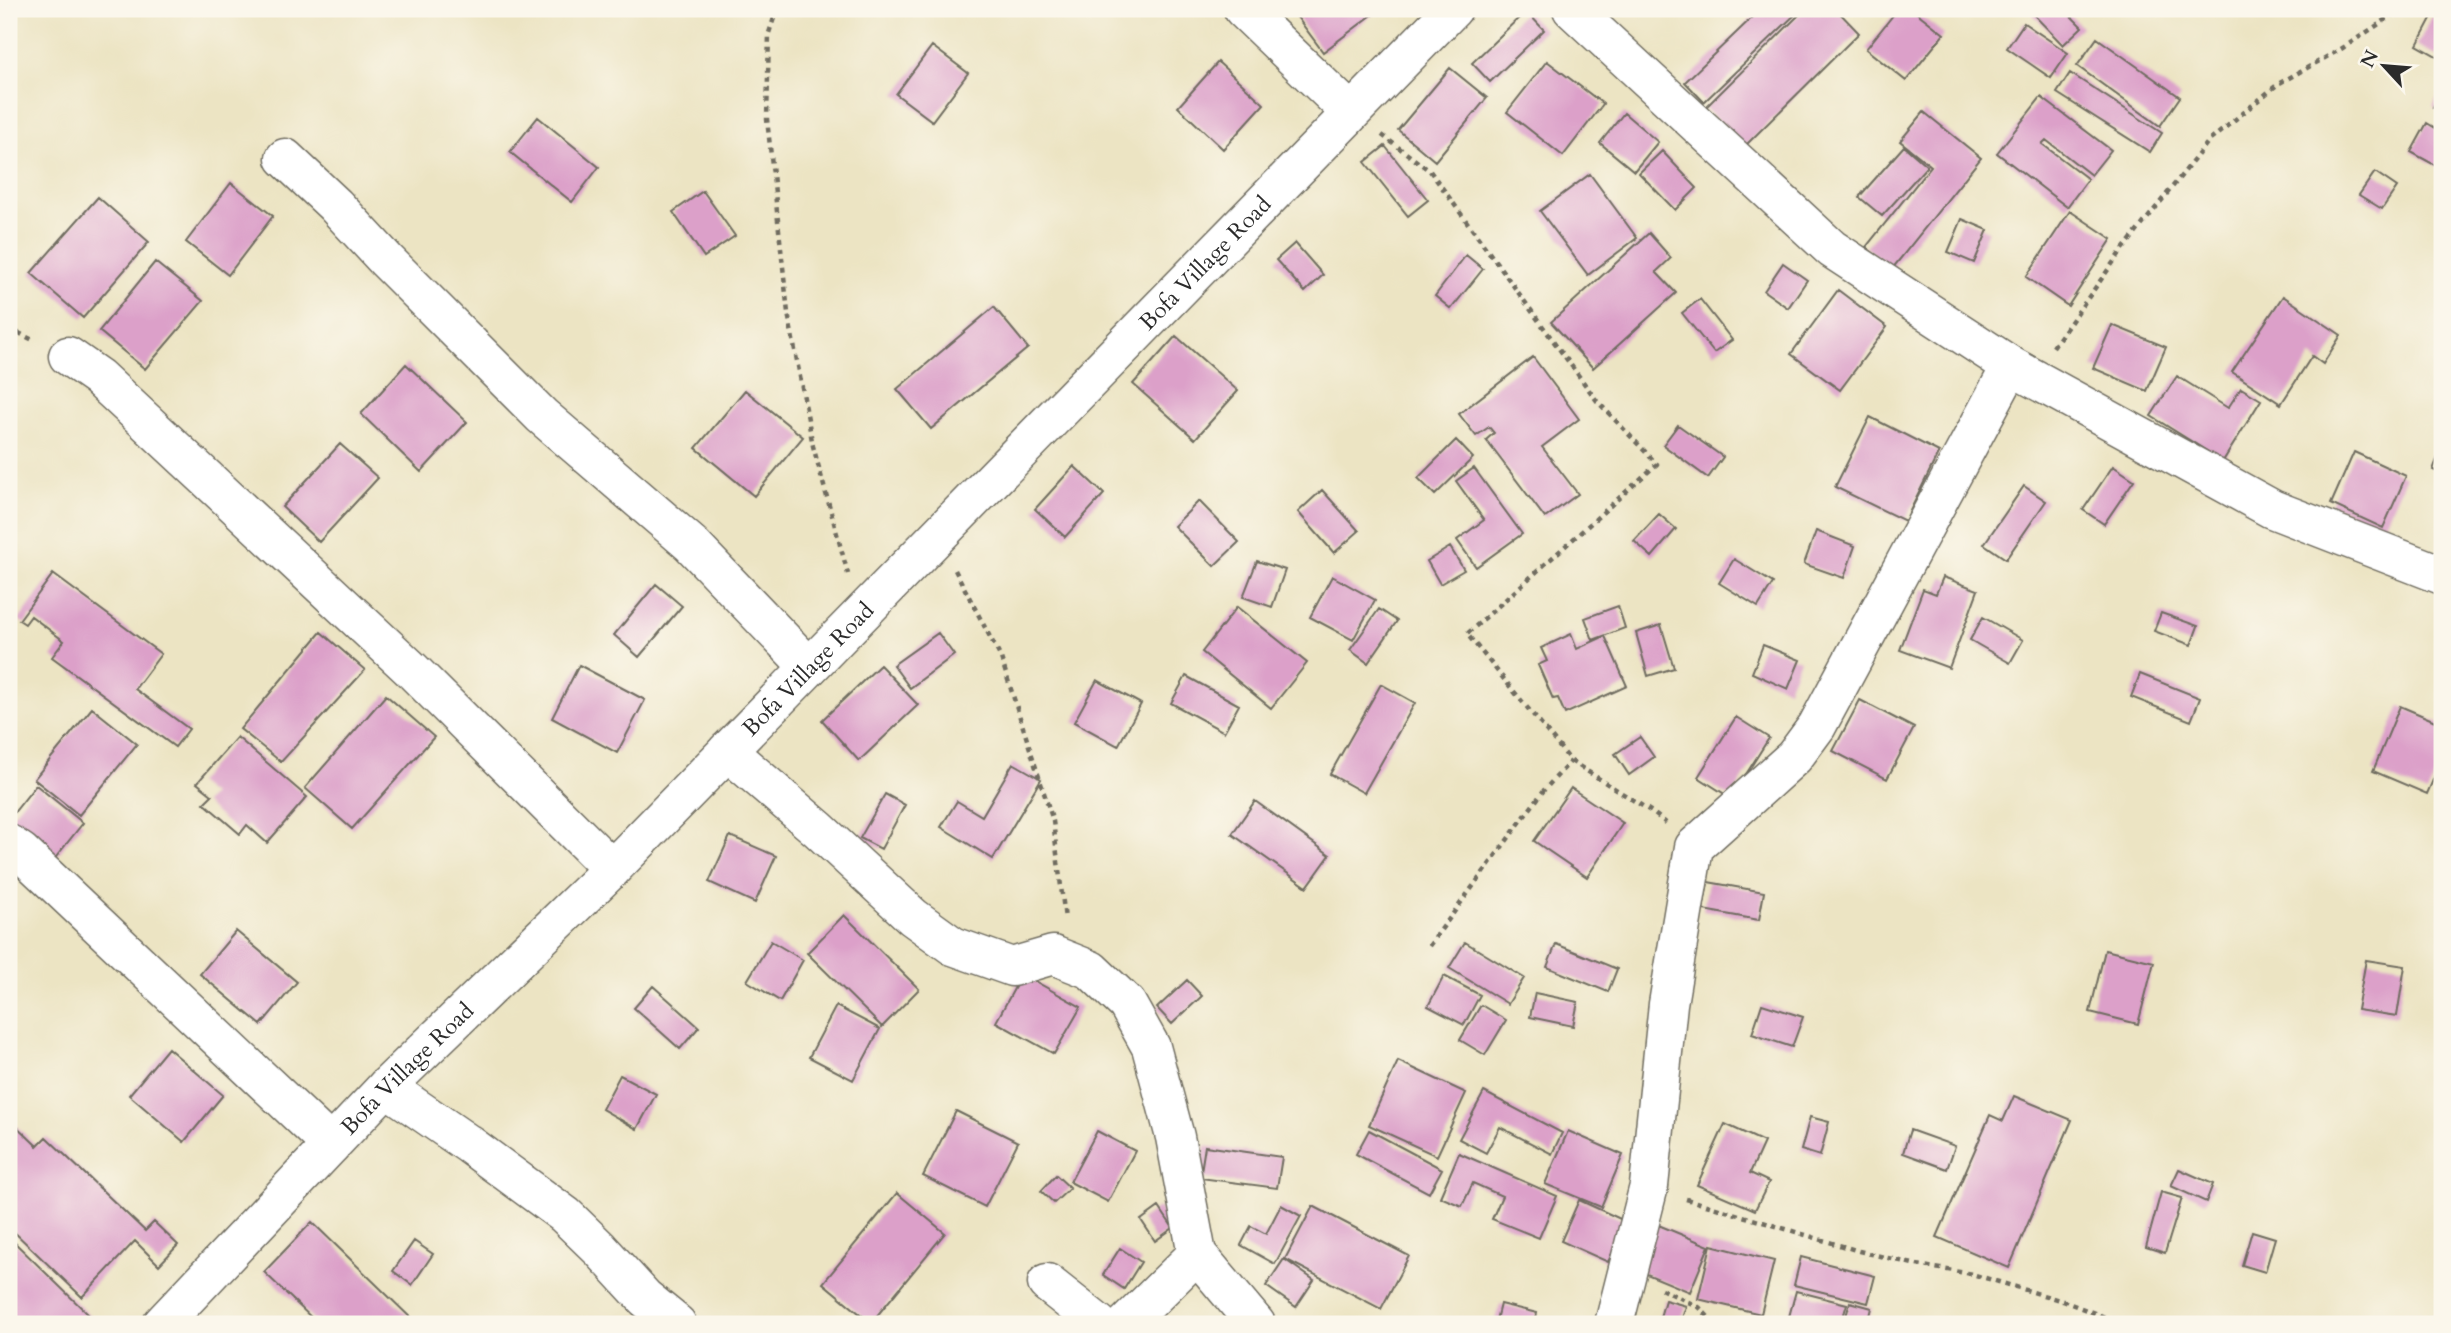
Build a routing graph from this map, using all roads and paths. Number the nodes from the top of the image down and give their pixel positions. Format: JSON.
{"nodes":[{"id":1,"x":777,"y":9,"type":"edge"},
{"id":2,"x":1243,"y":9,"type":"edge"},
{"id":3,"x":1453,"y":9,"type":"edge"},
{"id":4,"x":1572,"y":9,"type":"edge"},
{"id":5,"x":2402,"y":9,"type":"edge"},
{"id":6,"x":1350,"y":112,"type":"junction"},
{"id":7,"x":285,"y":158,"type":"dead end"},
{"id":8,"x":68,"y":356,"type":"dead end"},
{"id":9,"x":2021,"y":371,"type":"junction"},
{"id":10,"x":937,"y":535,"type":"junction"},
{"id":11,"x":2442,"y":575,"type":"edge"},
{"id":12,"x":860,"y":615,"type":"junction"},
{"id":13,"x":809,"y":667,"type":"junction"},
{"id":14,"x":727,"y":751,"type":"junction"},
{"id":15,"x":1571,"y":761,"type":"junction"},
{"id":16,"x":9,"y":844,"type":"edge"},
{"id":17,"x":1694,"y":847,"type":"junction"},
{"id":18,"x":612,"y":869,"type":"junction"},
{"id":19,"x":1429,"y":946,"type":"dead end"},
{"id":20,"x":1091,"y":970,"type":"junction"},
{"id":21,"x":386,"y":1087,"type":"junction"},
{"id":22,"x":331,"y":1145,"type":"junction"},
{"id":23,"x":1649,"y":1186,"type":"junction"},
{"id":24,"x":1197,"y":1254,"type":"junction"},
{"id":25,"x":1628,"y":1275,"type":"junction"},
{"id":26,"x":1047,"y":1283,"type":"dead end"},
{"id":27,"x":162,"y":1324,"type":"edge"},
{"id":28,"x":677,"y":1324,"type":"edge"},
{"id":29,"x":1098,"y":1324,"type":"edge"},
{"id":30,"x":1126,"y":1324,"type":"edge"},
{"id":31,"x":1256,"y":1324,"type":"edge"},
{"id":32,"x":1614,"y":1324,"type":"edge"},
{"id":33,"x":1715,"y":1324,"type":"edge"},
{"id":34,"x":2123,"y":1324,"type":"edge"}],
"edges":[{"from":1,"to":12,"type":"path"},
{"from":2,"to":6,"type":"street"},
{"from":3,"to":6,"type":"street","name":"Bofa Village Road"},
{"from":4,"to":9,"type":"street"},
{"from":5,"to":9,"type":"path"},
{"from":6,"to":10,"type":"street","name":"Bofa Village Road"},
{"from":6,"to":15,"type":"path"},
{"from":7,"to":13,"type":"street"},
{"from":8,"to":18,"type":"street"},
{"from":9,"to":11,"type":"street"},
{"from":9,"to":17,"type":"street"},
{"from":10,"to":12,"type":"street","name":"Bofa Village Road"},
{"from":10,"to":20,"type":"path"},
{"from":12,"to":13,"type":"street","name":"Bofa Village Road"},
{"from":13,"to":14,"type":"street","name":"Bofa Village Road"},
{"from":14,"to":18,"type":"street","name":"Bofa Village Road"},
{"from":14,"to":20,"type":"street"},
{"from":15,"to":17,"type":"path"},
{"from":15,"to":19,"type":"path"},
{"from":16,"to":22,"type":"street"},
{"from":17,"to":23,"type":"street"},
{"from":18,"to":21,"type":"street","name":"Bofa Village Road"},
{"from":20,"to":24,"type":"street"},
{"from":21,"to":22,"type":"street","name":"Bofa Village Road"},
{"from":21,"to":28,"type":"street"},
{"from":22,"to":27,"type":"street","name":"Bofa Village Road"},
{"from":23,"to":25,"type":"street"},
{"from":23,"to":34,"type":"path"},
{"from":24,"to":30,"type":"street"},
{"from":24,"to":31,"type":"street"},
{"from":25,"to":32,"type":"street"},
{"from":25,"to":33,"type":"path"},
{"from":26,"to":29,"type":"street"}]}
